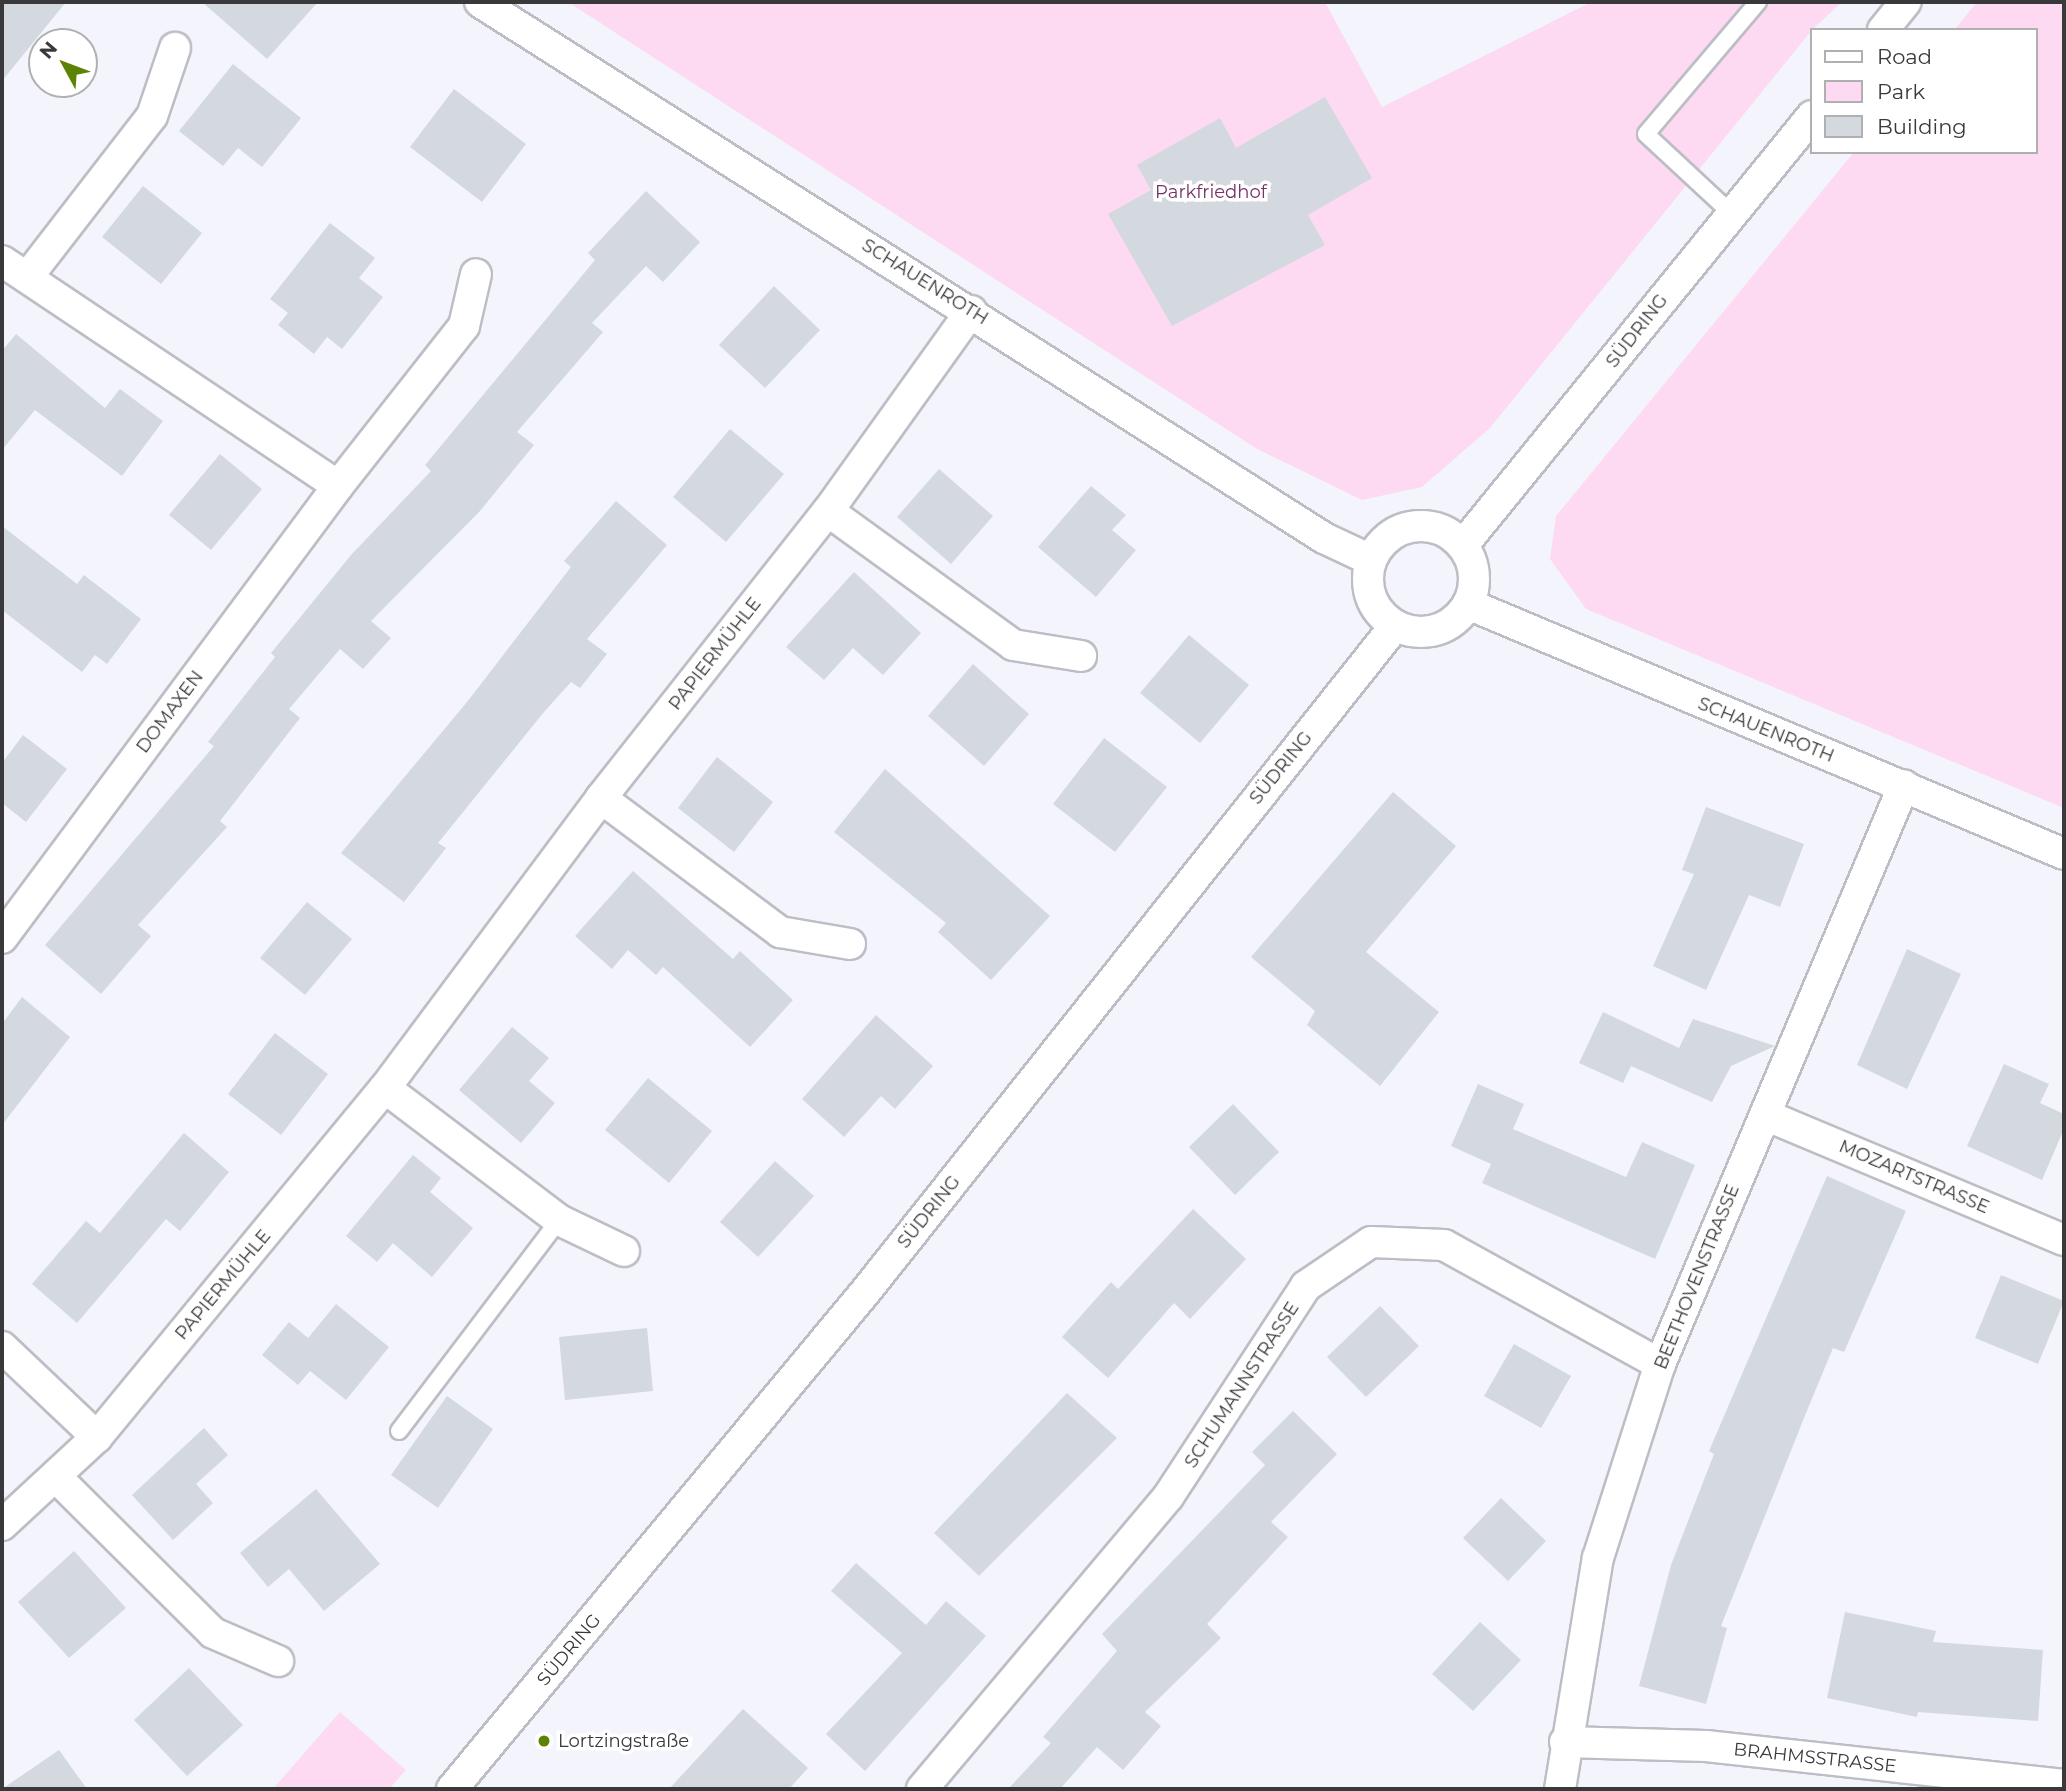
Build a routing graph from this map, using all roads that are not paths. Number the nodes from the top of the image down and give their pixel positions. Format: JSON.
{"nodes":[{"id":1,"x":480,"y":2,"type":"edge"},
{"id":2,"x":1758,"y":2,"type":"edge"},
{"id":3,"x":1906,"y":2,"type":"edge"},
{"id":4,"x":1885,"y":28,"type":"edge"},
{"id":5,"x":175,"y":48,"type":"dead end"},
{"id":6,"x":1811,"y":118,"type":"edge"},
{"id":7,"x":1732,"y":214,"type":"junction"},
{"id":8,"x":2,"y":261,"type":"edge"},
{"id":9,"x":476,"y":274,"type":"dead end"},
{"id":10,"x":29,"y":275,"type":"junction"},
{"id":11,"x":971,"y":311,"type":"junction"},
{"id":12,"x":338,"y":486,"type":"junction"},
{"id":13,"x":828,"y":511,"type":"junction"},
{"id":14,"x":1463,"y":545,"type":"junction"},
{"id":15,"x":1371,"y":560,"type":"junction"},
{"id":16,"x":1468,"y":604,"type":"junction"},
{"id":17,"x":1395,"y":626,"type":"junction"},
{"id":18,"x":1081,"y":656,"type":"dead end"},
{"id":19,"x":1904,"y":785,"type":"junction"},
{"id":20,"x":601,"y":798,"type":"junction"},
{"id":21,"x":2064,"y":854,"type":"edge"},
{"id":22,"x":2,"y":938,"type":"edge"},
{"id":23,"x":850,"y":944,"type":"dead end"},
{"id":24,"x":385,"y":1088,"type":"junction"},
{"id":25,"x":1765,"y":1115,"type":"junction"},
{"id":26,"x":559,"y":1220,"type":"junction"},
{"id":27,"x":2064,"y":1240,"type":"edge"},
{"id":28,"x":624,"y":1251,"type":"dead end"},
{"id":29,"x":2,"y":1347,"type":"edge"},
{"id":30,"x":1660,"y":1364,"type":"junction"},
{"id":31,"x":399,"y":1431,"type":"dead end"},
{"id":32,"x":97,"y":1437,"type":"junction"},
{"id":33,"x":58,"y":1479,"type":"junction"},
{"id":34,"x":2,"y":1525,"type":"edge"},
{"id":35,"x":278,"y":1661,"type":"dead end"},
{"id":36,"x":1565,"y":1742,"type":"junction"},
{"id":37,"x":2064,"y":1785,"type":"edge"},
{"id":38,"x":452,"y":1789,"type":"edge"},
{"id":39,"x":922,"y":1789,"type":"edge"},
{"id":40,"x":1560,"y":1789,"type":"edge"}],
"edges":[{"from":1,"to":11,"type":"street","name":"SCHAUENROTH"},
{"from":2,"to":7,"type":"lane"},
{"from":3,"to":4,"type":"street"},
{"from":5,"to":10,"type":"street"},
{"from":6,"to":7,"type":"street","name":"SÜDRING"},
{"from":7,"to":14,"type":"street","name":"SÜDRING"},
{"from":8,"to":10,"type":"street"},
{"from":9,"to":12,"type":"street","name":"DOMAXEN"},
{"from":10,"to":12,"type":"street"},
{"from":11,"to":13,"type":"street","name":"PAPIERMÜHLE"},
{"from":11,"to":15,"type":"street","name":"SCHAUENROTH"},
{"from":12,"to":22,"type":"street","name":"DOMAXEN"},
{"from":13,"to":18,"type":"street"},
{"from":13,"to":20,"type":"street","name":"PAPIERMÜHLE"},
{"from":14,"to":15,"type":"street"},
{"from":14,"to":16,"type":"street"},
{"from":15,"to":17,"type":"street"},
{"from":16,"to":17,"type":"street"},
{"from":16,"to":19,"type":"street","name":"SCHAUENROTH"},
{"from":17,"to":38,"type":"street","name":"SÜDRING"},
{"from":19,"to":21,"type":"street","name":"SCHAUENROTH"},
{"from":19,"to":25,"type":"street","name":"BEETHOVENSTRASSE"},
{"from":20,"to":23,"type":"street"},
{"from":20,"to":24,"type":"street","name":"PAPIERMÜHLE"},
{"from":24,"to":26,"type":"street"},
{"from":24,"to":32,"type":"street","name":"PAPIERMÜHLE"},
{"from":25,"to":27,"type":"street","name":"MOZARTSTRASSE"},
{"from":25,"to":30,"type":"street","name":"BEETHOVENSTRASSE"},
{"from":26,"to":28,"type":"street"},
{"from":26,"to":31,"type":"lane"},
{"from":29,"to":32,"type":"street"},
{"from":30,"to":36,"type":"street","name":"BEETHOVENSTRASSE"},
{"from":30,"to":39,"type":"street","name":"SCHUMANNSTRASSE"},
{"from":32,"to":33,"type":"street","name":"PAPIERMÜHLE"},
{"from":33,"to":34,"type":"street","name":"PAPIERMÜHLE"},
{"from":33,"to":35,"type":"street"},
{"from":36,"to":37,"type":"street","name":"BRAHMSSTRASSE"},
{"from":36,"to":40,"type":"street","name":"BEETHOVENSTRASSE"}]}
